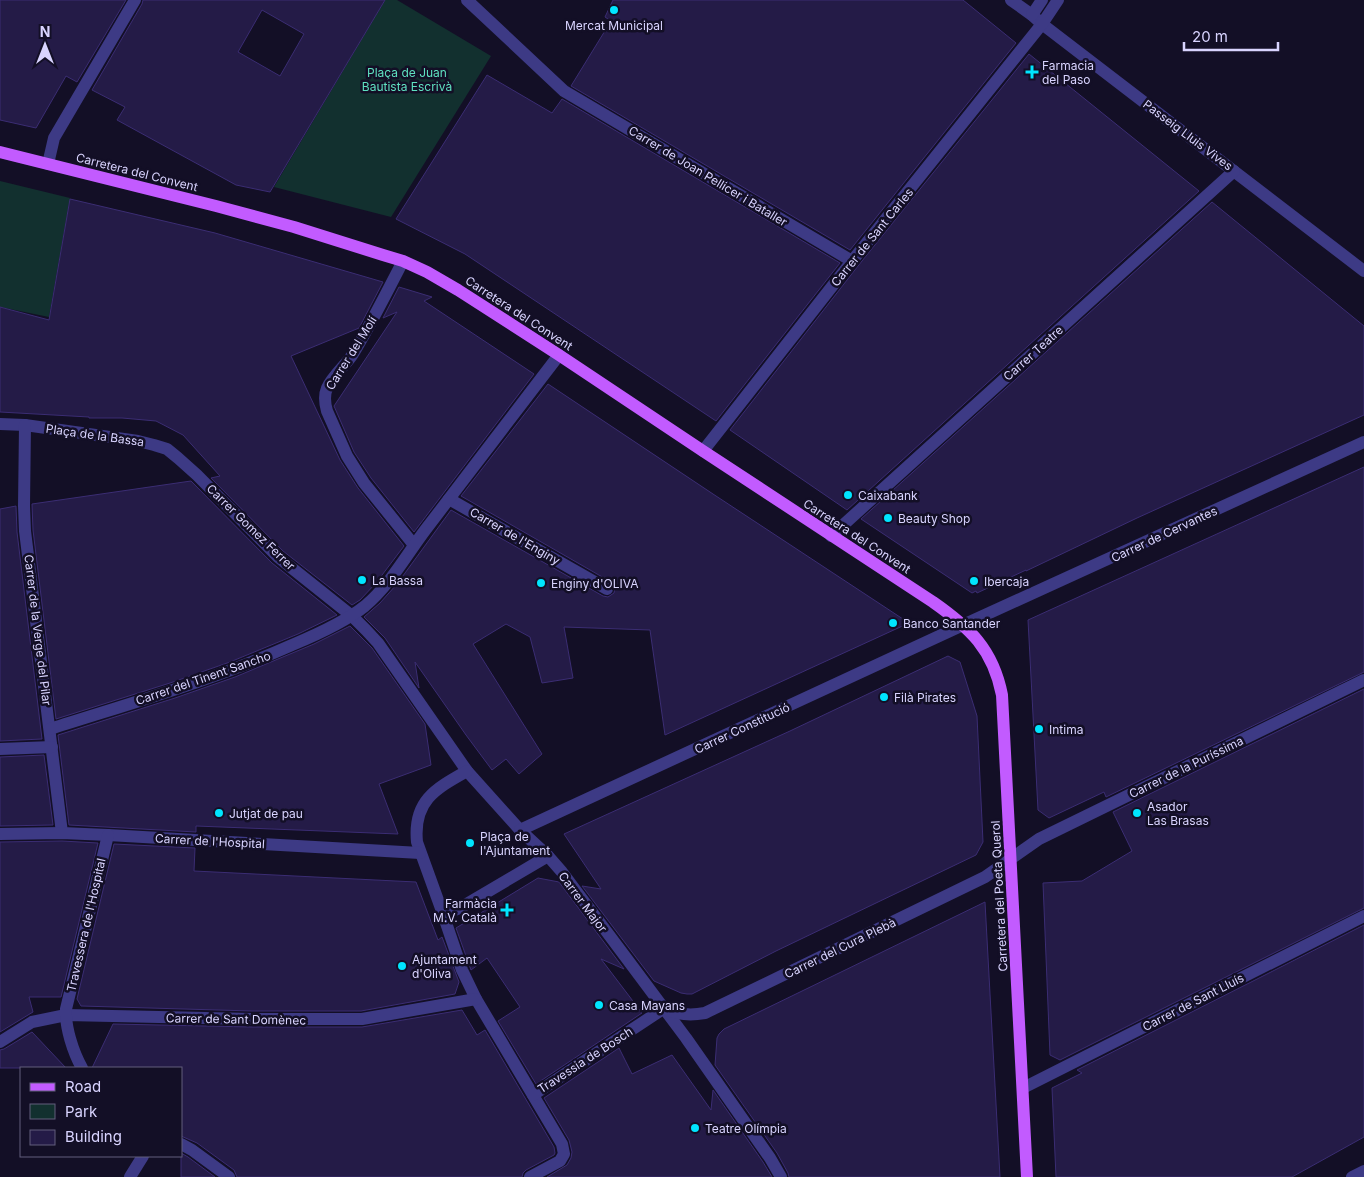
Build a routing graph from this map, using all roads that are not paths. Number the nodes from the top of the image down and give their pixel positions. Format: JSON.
{"nodes":[{"id":1,"x":135,"y":0,"type":"edge"},
{"id":2,"x":467,"y":0,"type":"edge"},
{"id":3,"x":1011,"y":0,"type":"edge"},
{"id":4,"x":1042,"y":0,"type":"edge"},
{"id":5,"x":1058,"y":0,"type":"edge"},
{"id":6,"x":1032,"y":15,"type":"junction"},
{"id":7,"x":1042,"y":24,"type":"junction"},
{"id":8,"x":0,"y":152,"type":"edge"},
{"id":9,"x":48,"y":164,"type":"junction"},
{"id":10,"x":1234,"y":171,"type":"junction"},
{"id":11,"x":404,"y":261,"type":"junction"},
{"id":12,"x":852,"y":261,"type":"junction"},
{"id":13,"x":1364,"y":272,"type":"edge"},
{"id":14,"x":559,"y":355,"type":"junction"},
{"id":15,"x":13,"y":425,"type":"edge"},
{"id":16,"x":1364,"y":442,"type":"edge"},
{"id":17,"x":703,"y":451,"type":"junction"},
{"id":18,"x":197,"y":475,"type":"joint"},
{"id":19,"x":449,"y":499,"type":"junction"},
{"id":20,"x":831,"y":536,"type":"junction"},
{"id":21,"x":414,"y":545,"type":"junction"},
{"id":22,"x":607,"y":589,"type":"dead end"},
{"id":23,"x":352,"y":616,"type":"junction"},
{"id":24,"x":964,"y":625,"type":"junction"},
{"id":25,"x":1364,"y":680,"type":"edge"},
{"id":26,"x":50,"y":729,"type":"junction"},
{"id":27,"x":52,"y":747,"type":"junction"},
{"id":28,"x":0,"y":748,"type":"edge"},
{"id":29,"x":467,"y":771,"type":"junction"},
{"id":30,"x":520,"y":830,"type":"junction"},
{"id":31,"x":62,"y":833,"type":"junction"},
{"id":32,"x":0,"y":834,"type":"edge"},
{"id":33,"x":108,"y":835,"type":"junction"},
{"id":34,"x":420,"y":852,"type":"junction"},
{"id":35,"x":548,"y":856,"type":"junction"},
{"id":36,"x":1010,"y":859,"type":"junction"},
{"id":37,"x":443,"y":914,"type":"junction"},
{"id":38,"x":1364,"y":916,"type":"edge"},
{"id":39,"x":476,"y":999,"type":"junction"},
{"id":40,"x":663,"y":1009,"type":"junction"},
{"id":41,"x":66,"y":1015,"type":"junction"},
{"id":42,"x":0,"y":1042,"type":"edge"},
{"id":43,"x":81,"y":1067,"type":"edge"},
{"id":44,"x":1023,"y":1088,"type":"junction"},
{"id":45,"x":533,"y":1095,"type":"junction"},
{"id":46,"x":182,"y":1145,"type":"edge"},
{"id":47,"x":142,"y":1157,"type":"edge"},
{"id":48,"x":1364,"y":1171,"type":"edge"},
{"id":49,"x":130,"y":1177,"type":"edge"},
{"id":50,"x":229,"y":1177,"type":"edge"},
{"id":51,"x":530,"y":1177,"type":"edge"},
{"id":52,"x":781,"y":1177,"type":"edge"},
{"id":53,"x":1027,"y":1177,"type":"edge"},
{"id":54,"x":1352,"y":1177,"type":"edge"}],
"edges":[{"from":1,"to":9,"type":"street"},
{"from":2,"to":12,"type":"street","name":"Carrer de Joan Pellicer i Bataller"},
{"from":3,"to":6,"type":"street","name":"Passeig Lluis Vives"},
{"from":4,"to":6,"type":"street"},
{"from":5,"to":7,"type":"street","name":"Carrer de Sant Carles"},
{"from":6,"to":7,"type":"street","name":"Passeig Lluis Vives"},
{"from":7,"to":10,"type":"street","name":"Passeig Lluis Vives"},
{"from":7,"to":12,"type":"street","name":"Carrer de Sant Carles"},
{"from":8,"to":9,"type":"main road","name":"Carretera del Convent"},
{"from":9,"to":11,"type":"main road","name":"Carretera del Convent"},
{"from":10,"to":13,"type":"street","name":"Passeig Lluis Vives"},
{"from":10,"to":20,"type":"street","name":"Carrer Teatre"},
{"from":11,"to":14,"type":"main road","name":"Carretera del Convent"},
{"from":11,"to":21,"type":"street","name":"Carrer del Molí"},
{"from":12,"to":17,"type":"street","name":"Carrer de Sant Carles"},
{"from":14,"to":17,"type":"main road","name":"Carretera del Convent"},
{"from":14,"to":19,"type":"street"},
{"from":15,"to":18,"type":"street","name":"Plaça de la Bassa"},
{"from":15,"to":26,"type":"street","name":"Carrer de la Verge del Pilar"},
{"from":16,"to":24,"type":"street","name":"Carrer de Cervantes"},
{"from":17,"to":20,"type":"main road","name":"Carretera del Convent"},
{"from":18,"to":23,"type":"street","name":"Carrer Gomez Ferrer"},
{"from":19,"to":21,"type":"street"},
{"from":19,"to":22,"type":"street","name":"Carrer de l'Enginy"},
{"from":20,"to":24,"type":"main road","name":"Carretera del Convent"},
{"from":21,"to":23,"type":"street"},
{"from":23,"to":26,"type":"street","name":"Carrer del Tinent Sancho"},
{"from":23,"to":29,"type":"street","name":"Carrer Major"},
{"from":24,"to":30,"type":"street","name":"Carrer Constitució"},
{"from":24,"to":36,"type":"main road","name":"Carretera del Poeta Querol"},
{"from":25,"to":36,"type":"street","name":"Carrer de la Puríssima"},
{"from":26,"to":27,"type":"street","name":"Carrer de la Verge del Pilar"},
{"from":27,"to":28,"type":"street"},
{"from":27,"to":31,"type":"street","name":"Carrer de la Verge del Pilar"},
{"from":29,"to":30,"type":"street","name":"Carrer Major"},
{"from":29,"to":34,"type":"street"},
{"from":30,"to":35,"type":"street","name":"Carrer Major"},
{"from":31,"to":32,"type":"street","name":"Carrer de l'Hospital"},
{"from":31,"to":33,"type":"street","name":"Carrer de l'Hospital"},
{"from":33,"to":34,"type":"street","name":"Carrer de l'Hospital"},
{"from":33,"to":41,"type":"street","name":"Travessera de l'Hospital"},
{"from":34,"to":37,"type":"street"},
{"from":35,"to":37,"type":"street"},
{"from":35,"to":40,"type":"street","name":"Carrer Major"},
{"from":36,"to":40,"type":"street","name":"Carrer del Cura Plebà"},
{"from":36,"to":44,"type":"main road","name":"Carretera del Poeta Querol"},
{"from":37,"to":39,"type":"street"},
{"from":38,"to":44,"type":"street","name":"Carrer de Sant Lluís"},
{"from":39,"to":41,"type":"street","name":"Carrer de Sant Domènec"},
{"from":39,"to":45,"type":"street"},
{"from":40,"to":45,"type":"street","name":"Travessia de Bosch"},
{"from":40,"to":52,"type":"street","name":"Carrer Major"},
{"from":41,"to":42,"type":"street","name":"Carrer de Sant Domènec"},
{"from":41,"to":43,"type":"street"},
{"from":44,"to":53,"type":"main road","name":"Carretera del Poeta Querol"},
{"from":45,"to":51,"type":"street"},
{"from":46,"to":50,"type":"street"},
{"from":47,"to":49,"type":"street"},
{"from":48,"to":54,"type":"street"}]}
